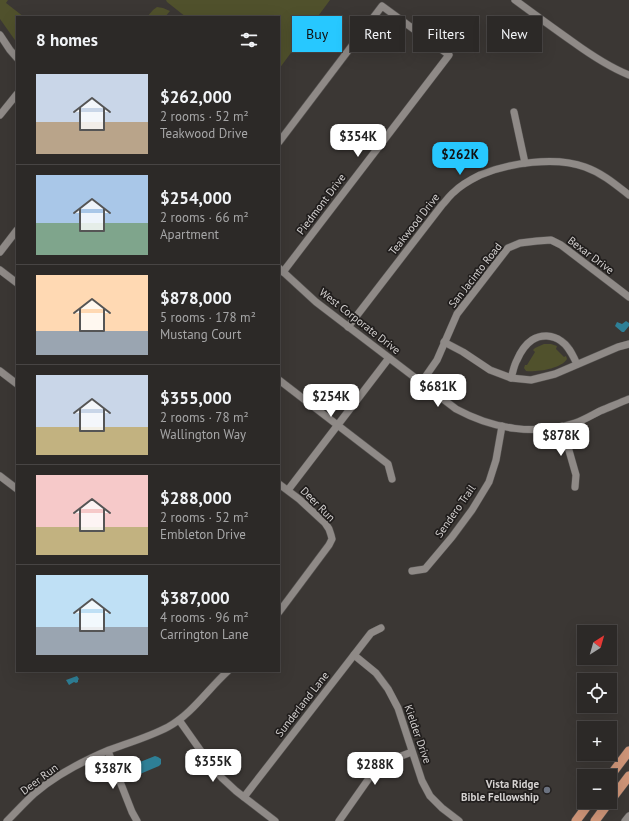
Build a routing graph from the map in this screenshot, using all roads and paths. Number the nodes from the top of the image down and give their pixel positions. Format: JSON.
{"nodes":[{"id":1,"x":515,"y":0,"type":"edge"},
{"id":2,"x":0,"y":35,"type":"edge"},
{"id":3,"x":16,"y":57,"type":"edge"},
{"id":4,"x":629,"y":75,"type":"edge"},
{"id":5,"x":16,"y":95,"type":"edge"},
{"id":6,"x":3,"y":106,"type":"edge"},
{"id":7,"x":514,"y":112,"type":"dead end"},
{"id":8,"x":0,"y":115,"type":"edge"},
{"id":9,"x":280,"y":141,"type":"edge"},
{"id":10,"x":524,"y":163,"type":"junction"},
{"id":11,"x":629,"y":195,"type":"edge"},
{"id":12,"x":16,"y":231,"type":"edge"},
{"id":13,"x":536,"y":241,"type":"joint"},
{"id":14,"x":0,"y":252,"type":"edge"},
{"id":15,"x":0,"y":270,"type":"edge"},
{"id":16,"x":281,"y":270,"type":"edge"},
{"id":17,"x":16,"y":282,"type":"edge"},
{"id":18,"x":629,"y":297,"type":"edge"},
{"id":19,"x":348,"y":327,"type":"junction"},
{"id":20,"x":444,"y":342,"type":"junction"},
{"id":21,"x":629,"y":344,"type":"edge"},
{"id":22,"x":388,"y":358,"type":"junction"},
{"id":23,"x":577,"y":364,"type":"junction"},
{"id":24,"x":0,"y":371,"type":"edge"},
{"id":25,"x":511,"y":378,"type":"junction"},
{"id":26,"x":280,"y":381,"type":"edge"},
{"id":27,"x":16,"y":383,"type":"edge"},
{"id":28,"x":421,"y":383,"type":"junction"},
{"id":29,"x":629,"y":399,"type":"edge"},
{"id":30,"x":338,"y":425,"type":"junction"},
{"id":31,"x":502,"y":426,"type":"junction"},
{"id":32,"x":562,"y":426,"type":"junction"},
{"id":33,"x":0,"y":476,"type":"edge"},
{"id":34,"x":392,"y":479,"type":"dead end"},
{"id":35,"x":280,"y":485,"type":"edge"},
{"id":36,"x":575,"y":487,"type":"dead end"},
{"id":37,"x":16,"y":488,"type":"edge"},
{"id":38,"x":288,"y":490,"type":"junction"},
{"id":39,"x":412,"y":571,"type":"dead end"},
{"id":40,"x":280,"y":611,"type":"edge"},
{"id":41,"x":381,"y":628,"type":"dead end"},
{"id":42,"x":354,"y":655,"type":"junction"},
{"id":43,"x":227,"y":672,"type":"edge"},
{"id":44,"x":179,"y":720,"type":"junction"},
{"id":45,"x":108,"y":751,"type":"junction"},
{"id":46,"x":629,"y":751,"type":"edge"},
{"id":47,"x":412,"y":752,"type":"junction"},
{"id":48,"x":615,"y":769,"type":"edge"},
{"id":49,"x":629,"y":776,"type":"edge"},
{"id":50,"x":617,"y":792,"type":"edge"},
{"id":51,"x":244,"y":797,"type":"junction"},
{"id":52,"x":585,"y":809,"type":"edge"},
{"id":53,"x":604,"y":809,"type":"edge"},
{"id":54,"x":629,"y":816,"type":"edge"},
{"id":55,"x":455,"y":820,"type":"edge"},
{"id":56,"x":577,"y":820,"type":"edge"},
{"id":57,"x":7,"y":821,"type":"edge"},
{"id":58,"x":137,"y":821,"type":"edge"},
{"id":59,"x":275,"y":821,"type":"edge"},
{"id":60,"x":339,"y":821,"type":"edge"},
{"id":61,"x":595,"y":821,"type":"edge"},
{"id":62,"x":625,"y":821,"type":"edge"}],
"edges":[{"from":1,"to":4,"type":"street"},
{"from":2,"to":3,"type":"street"},
{"from":5,"to":6,"type":"street"},
{"from":6,"to":8,"type":"street"},
{"from":7,"to":10,"type":"street"},
{"from":9,"to":16,"type":"street","name":"Piedmont Drive"},
{"from":10,"to":11,"type":"street","name":"Teakwood Drive"},
{"from":10,"to":19,"type":"street","name":"Teakwood Drive"},
{"from":12,"to":14,"type":"street"},
{"from":13,"to":18,"type":"street","name":"Bexar Drive"},
{"from":13,"to":20,"type":"street","name":"San Jacinto Road"},
{"from":15,"to":17,"type":"street"},
{"from":16,"to":19,"type":"street","name":"West Corporate Drive"},
{"from":19,"to":22,"type":"street","name":"West Corporate Drive"},
{"from":20,"to":25,"type":"street"},
{"from":20,"to":28,"type":"street","name":"San Jacinto Road"},
{"from":21,"to":23,"type":"street"},
{"from":22,"to":28,"type":"street","name":"West Corporate Drive"},
{"from":22,"to":30,"type":"street","name":"Deer Run"},
{"from":23,"to":25,"type":"street"},
{"from":23,"to":25,"type":"street"},
{"from":24,"to":27,"type":"street"},
{"from":26,"to":30,"type":"street"},
{"from":28,"to":31,"type":"street","name":"West Corporate Drive"},
{"from":29,"to":32,"type":"street","name":"West Corporate Drive"},
{"from":30,"to":34,"type":"street"},
{"from":30,"to":38,"type":"street","name":"Deer Run"},
{"from":31,"to":32,"type":"street","name":"West Corporate Drive"},
{"from":31,"to":39,"type":"street","name":"Sendero Trail"},
{"from":32,"to":36,"type":"street"},
{"from":33,"to":37,"type":"street"},
{"from":35,"to":38,"type":"street"},
{"from":38,"to":40,"type":"street","name":"Deer Run"},
{"from":41,"to":42,"type":"street","name":"Sunderland Lane"},
{"from":42,"to":47,"type":"street","name":"Kielder Drive"},
{"from":42,"to":51,"type":"street","name":"Sunderland Lane"},
{"from":43,"to":44,"type":"street","name":"Deer Run"},
{"from":44,"to":45,"type":"street","name":"Deer Run"},
{"from":44,"to":51,"type":"street"},
{"from":45,"to":57,"type":"street","name":"Deer Run"},
{"from":45,"to":58,"type":"street"},
{"from":46,"to":48,"type":"main road"},
{"from":47,"to":55,"type":"street","name":"Kielder Drive"},
{"from":47,"to":60,"type":"street"},
{"from":49,"to":50,"type":"main road"},
{"from":51,"to":59,"type":"street"},
{"from":52,"to":56,"type":"main road"},
{"from":53,"to":61,"type":"main road"},
{"from":54,"to":62,"type":"street"}]}
